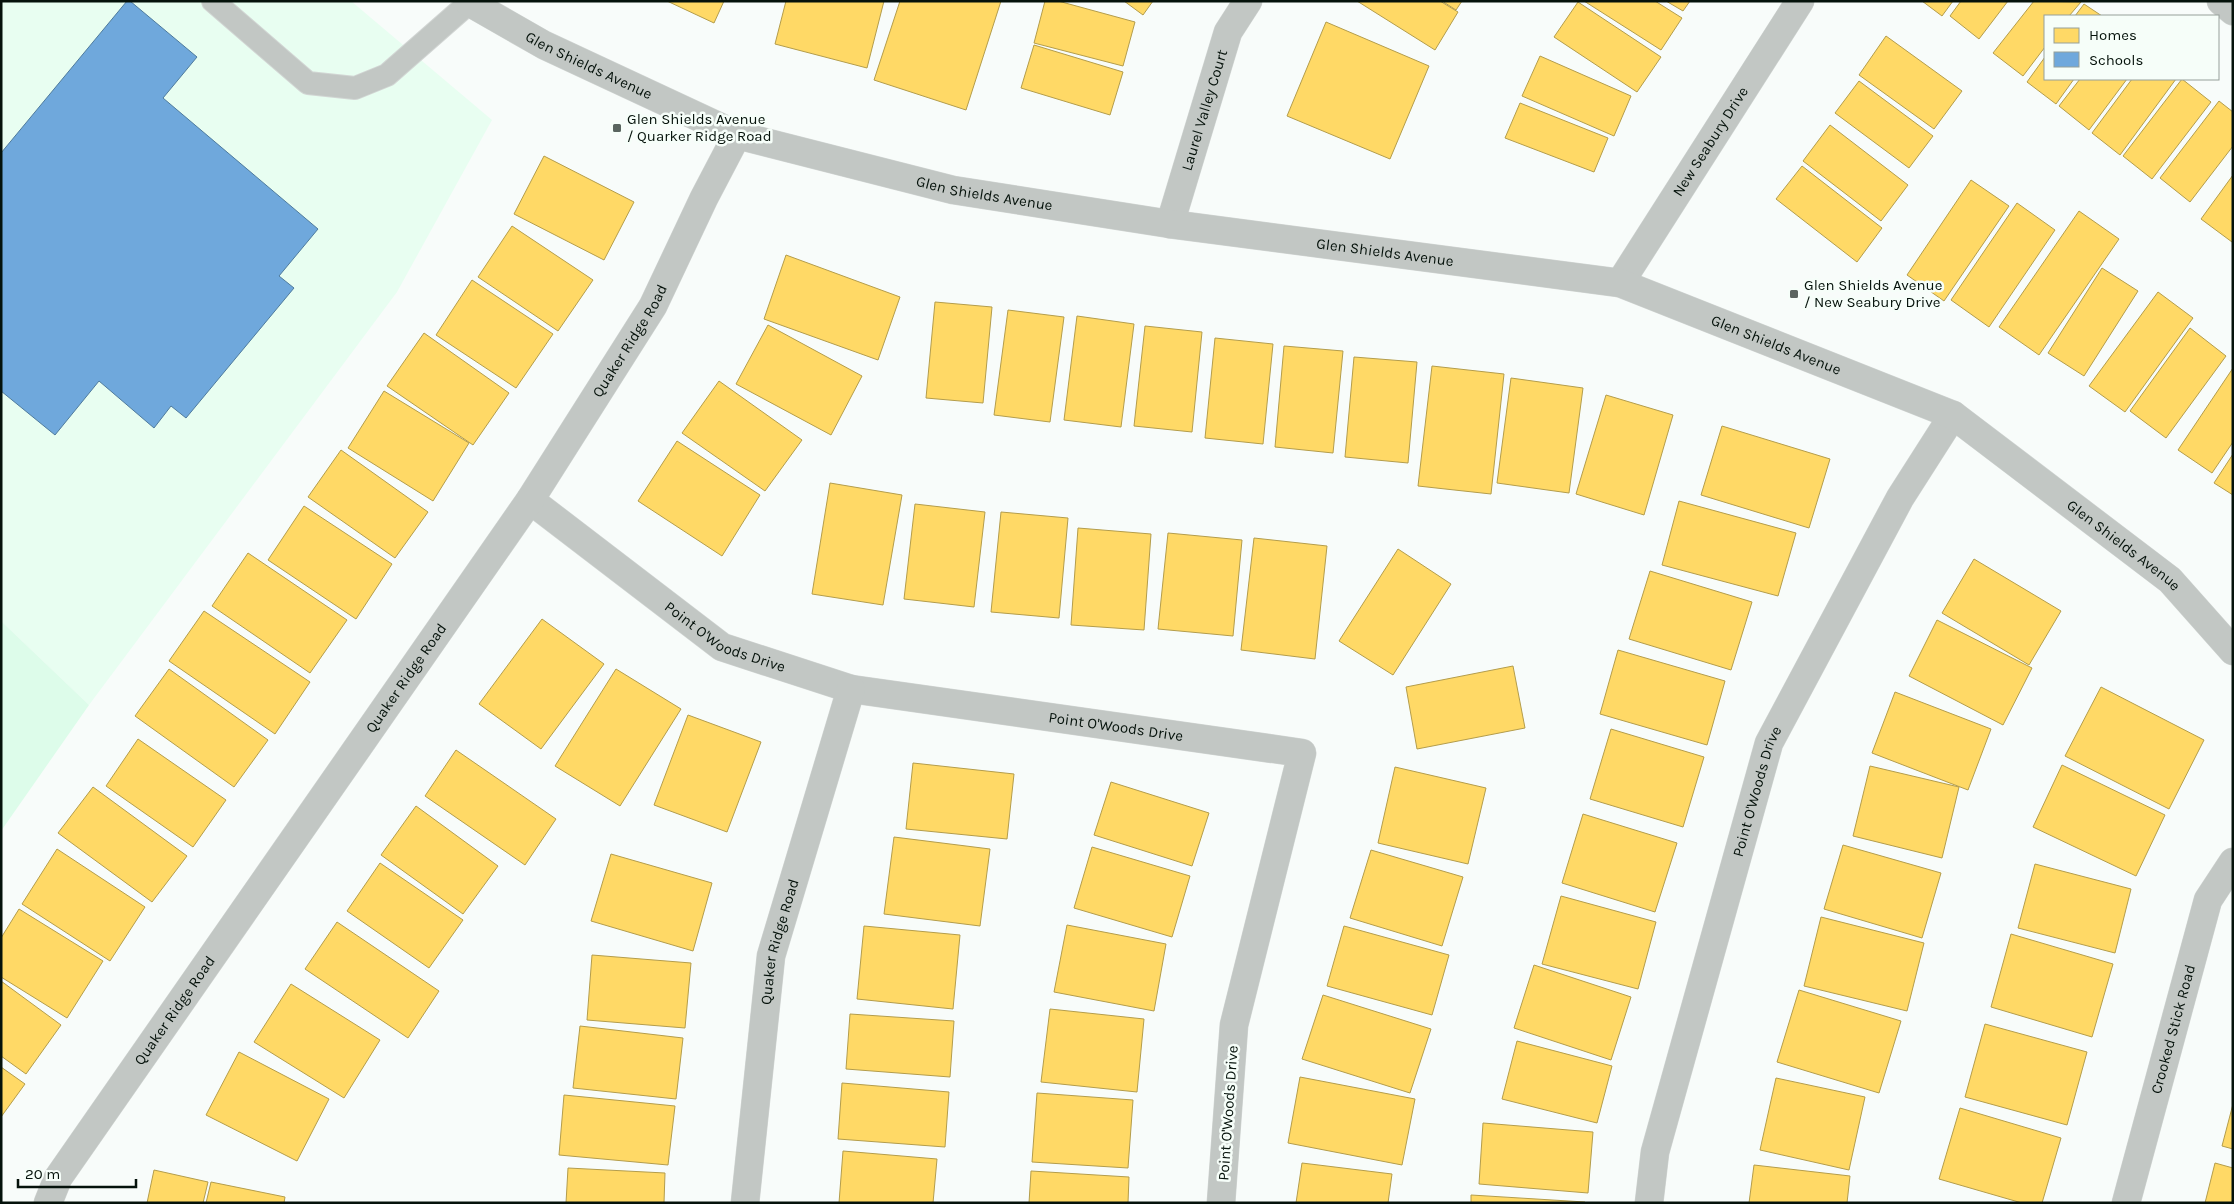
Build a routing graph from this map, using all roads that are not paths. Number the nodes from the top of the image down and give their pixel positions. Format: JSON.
{"nodes":[{"id":1,"x":213,"y":1,"type":"edge"},
{"id":2,"x":1248,"y":1,"type":"edge"},
{"id":3,"x":1800,"y":1,"type":"edge"},
{"id":4,"x":2221,"y":1,"type":"edge"},
{"id":5,"x":468,"y":2,"type":"edge"},
{"id":6,"x":2233,"y":11,"type":"edge"},
{"id":7,"x":737,"y":136,"type":"junction"},
{"id":8,"x":1170,"y":224,"type":"junction"},
{"id":9,"x":1620,"y":283,"type":"junction"},
{"id":10,"x":1953,"y":415,"type":"junction"},
{"id":11,"x":530,"y":500,"type":"junction"},
{"id":12,"x":2233,"y":651,"type":"edge"},
{"id":13,"x":851,"y":689,"type":"junction"},
{"id":14,"x":2233,"y":862,"type":"edge"},
{"id":15,"x":48,"y":1203,"type":"edge"},
{"id":16,"x":745,"y":1203,"type":"edge"},
{"id":17,"x":1221,"y":1203,"type":"edge"},
{"id":18,"x":1649,"y":1203,"type":"edge"},
{"id":19,"x":2126,"y":1203,"type":"edge"}],
"edges":[{"from":1,"to":5,"type":"lane"},
{"from":2,"to":8,"type":"street","name":"Laurel Valley Court"},
{"from":3,"to":9,"type":"street","name":"New Seabury Drive"},
{"from":4,"to":6,"type":"street"},
{"from":5,"to":7,"type":"street","name":"Glen Shields Avenue"},
{"from":7,"to":8,"type":"street","name":"Glen Shields Avenue"},
{"from":7,"to":11,"type":"street","name":"Quaker Ridge Road"},
{"from":8,"to":9,"type":"street","name":"Glen Shields Avenue"},
{"from":9,"to":10,"type":"street","name":"Glen Shields Avenue"},
{"from":10,"to":12,"type":"street","name":"Glen Shields Avenue"},
{"from":10,"to":18,"type":"street","name":"Point O'Woods Drive"},
{"from":11,"to":13,"type":"street","name":"Point O'Woods Drive"},
{"from":11,"to":15,"type":"street","name":"Quaker Ridge Road"},
{"from":13,"to":16,"type":"street","name":"Quaker Ridge Road"},
{"from":13,"to":17,"type":"street","name":"Point O'Woods Drive"},
{"from":14,"to":19,"type":"street","name":"Crooked Stick Road"}]}
